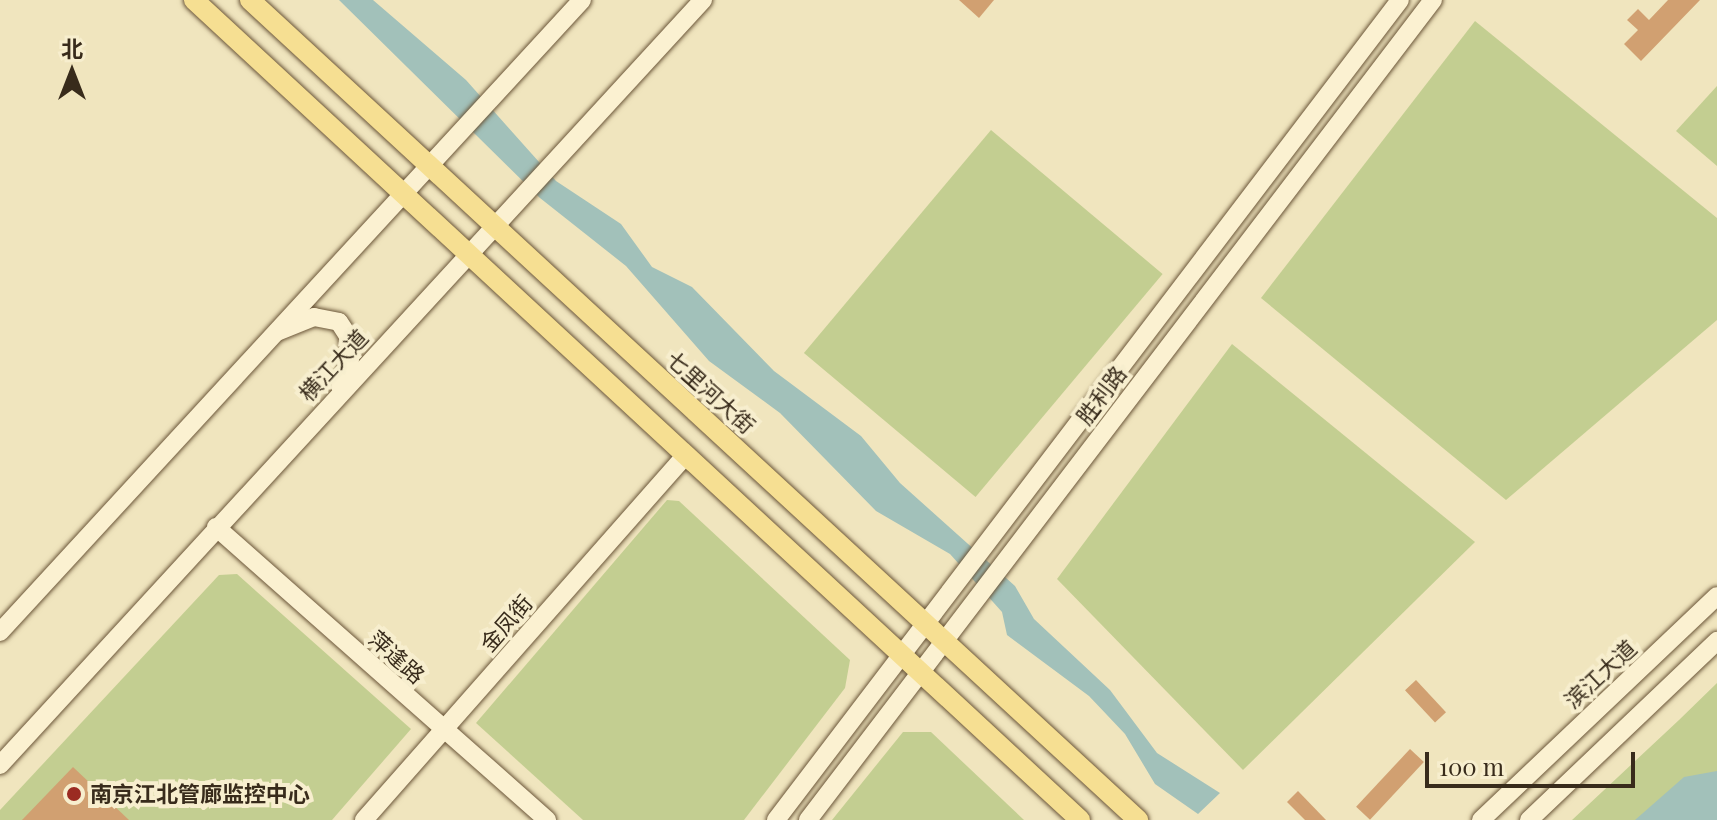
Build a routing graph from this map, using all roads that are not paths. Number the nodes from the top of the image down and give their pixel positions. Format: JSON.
{"nodes":[{"id":1,"x":194,"y":0,"type":"edge"},
{"id":2,"x":250,"y":0,"type":"edge"},
{"id":3,"x":582,"y":0,"type":"edge"},
{"id":4,"x":703,"y":0,"type":"edge"},
{"id":5,"x":1400,"y":0,"type":"edge"},
{"id":6,"x":1433,"y":0,"type":"edge"},
{"id":7,"x":428,"y":166,"type":"junction"},
{"id":8,"x":400,"y":195,"type":"junction"},
{"id":9,"x":492,"y":227,"type":"junction"},
{"id":10,"x":466,"y":255,"type":"junction"},
{"id":11,"x":272,"y":334,"type":"junction"},
{"id":12,"x":336,"y":396,"type":"junction"},
{"id":13,"x":684,"y":457,"type":"junction"},
{"id":14,"x":216,"y":527,"type":"junction"},
{"id":15,"x":1717,"y":596,"type":"edge"},
{"id":16,"x":927,"y":624,"type":"junction"},
{"id":17,"x":0,"y":632,"type":"edge"},
{"id":18,"x":944,"y":640,"type":"junction"},
{"id":19,"x":1717,"y":641,"type":"edge"},
{"id":20,"x":900,"y":655,"type":"junction"},
{"id":21,"x":919,"y":670,"type":"junction"},
{"id":22,"x":443,"y":730,"type":"junction"},
{"id":23,"x":825,"y":757,"type":"junction"},
{"id":24,"x":0,"y":765,"type":"edge"},
{"id":25,"x":845,"y":772,"type":"junction"},
{"id":26,"x":364,"y":820,"type":"edge"},
{"id":27,"x":547,"y":820,"type":"edge"},
{"id":28,"x":776,"y":820,"type":"edge"},
{"id":29,"x":808,"y":820,"type":"edge"},
{"id":30,"x":1080,"y":820,"type":"edge"},
{"id":31,"x":1138,"y":820,"type":"edge"},
{"id":32,"x":1481,"y":820,"type":"edge"},
{"id":33,"x":1529,"y":820,"type":"edge"}],
"edges":[{"from":1,"to":8,"type":"main road"},
{"from":2,"to":7,"type":"main road","name":"七里河大街"},
{"from":3,"to":7,"type":"street"},
{"from":4,"to":9,"type":"street","name":"横江大道"},
{"from":5,"to":16,"type":"street","name":"胜利路"},
{"from":6,"to":18,"type":"street","name":"胜利路"},
{"from":7,"to":8,"type":"street"},
{"from":7,"to":9,"type":"main road","name":"七里河大街"},
{"from":8,"to":10,"type":"main road"},
{"from":8,"to":11,"type":"street"},
{"from":9,"to":10,"type":"street","name":"横江大道"},
{"from":9,"to":16,"type":"main road","name":"七里河大街"},
{"from":10,"to":12,"type":"street","name":"横江大道"},
{"from":10,"to":13,"type":"main road"},
{"from":11,"to":12,"type":"street"},
{"from":11,"to":17,"type":"street"},
{"from":12,"to":14,"type":"street","name":"横江大道"},
{"from":13,"to":20,"type":"main road"},
{"from":13,"to":22,"type":"street","name":"金凤街"},
{"from":14,"to":22,"type":"street","name":"萍逢路"},
{"from":14,"to":24,"type":"street","name":"横江大道"},
{"from":15,"to":32,"type":"street","name":"滨江大道"},
{"from":16,"to":18,"type":"main road","name":"七里河大街"},
{"from":16,"to":20,"type":"street","name":"胜利路"},
{"from":18,"to":21,"type":"street","name":"胜利路"},
{"from":18,"to":31,"type":"main road","name":"七里河大街"},
{"from":19,"to":33,"type":"street"},
{"from":20,"to":21,"type":"main road"},
{"from":20,"to":23,"type":"street","name":"胜利路"},
{"from":21,"to":25,"type":"street","name":"胜利路"},
{"from":21,"to":30,"type":"main road"},
{"from":22,"to":26,"type":"street","name":"金凤街"},
{"from":22,"to":27,"type":"street","name":"萍逢路"},
{"from":23,"to":25,"type":"street"},
{"from":23,"to":28,"type":"street","name":"胜利路"},
{"from":25,"to":29,"type":"street","name":"胜利路"}]}
